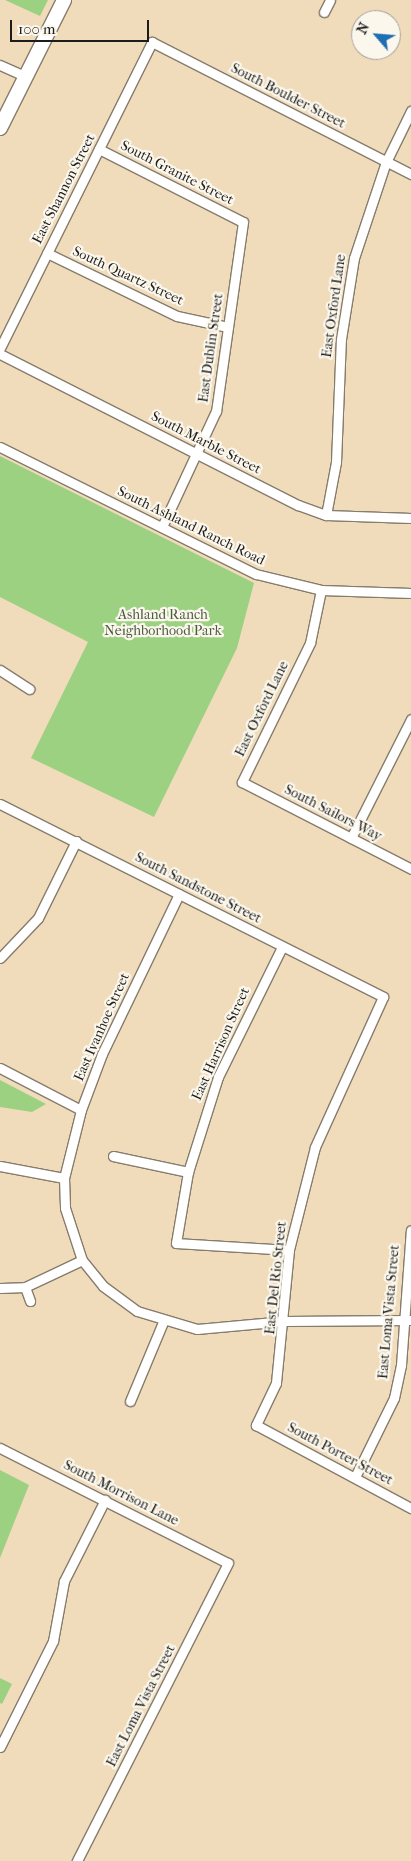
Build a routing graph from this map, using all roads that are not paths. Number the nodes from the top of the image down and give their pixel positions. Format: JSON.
{"nodes":[{"id":1,"x":64,"y":0,"type":"edge"},
{"id":2,"x":330,"y":0,"type":"edge"},
{"id":3,"x":324,"y":12,"type":"dead end"},
{"id":4,"x":152,"y":42,"type":"joint"},
{"id":5,"x":0,"y":65,"type":"edge"},
{"id":6,"x":26,"y":76,"type":"junction"},
{"id":7,"x":411,"y":111,"type":"edge"},
{"id":8,"x":0,"y":128,"type":"edge"},
{"id":9,"x":99,"y":149,"type":"junction"},
{"id":10,"x":386,"y":162,"type":"junction"},
{"id":11,"x":411,"y":174,"type":"edge"},
{"id":12,"x":243,"y":222,"type":"joint"},
{"id":13,"x":47,"y":253,"type":"junction"},
{"id":14,"x":228,"y":327,"type":"junction"},
{"id":15,"x":0,"y":348,"type":"edge"},
{"id":16,"x":0,"y":354,"type":"edge"},
{"id":17,"x":0,"y":447,"type":"edge"},
{"id":18,"x":199,"y":455,"type":"junction"},
{"id":19,"x":326,"y":515,"type":"junction"},
{"id":20,"x":411,"y":518,"type":"edge"},
{"id":21,"x":162,"y":528,"type":"junction"},
{"id":22,"x":321,"y":590,"type":"junction"},
{"id":23,"x":411,"y":593,"type":"edge"},
{"id":24,"x":0,"y":670,"type":"edge"},
{"id":25,"x":29,"y":689,"type":"dead end"},
{"id":26,"x":411,"y":719,"type":"edge"},
{"id":27,"x":242,"y":782,"type":"joint"},
{"id":28,"x":0,"y":804,"type":"edge"},
{"id":29,"x":352,"y":838,"type":"junction"},
{"id":30,"x":76,"y":842,"type":"junction"},
{"id":31,"x":411,"y":869,"type":"edge"},
{"id":32,"x":179,"y":894,"type":"junction"},
{"id":33,"x":282,"y":946,"type":"junction"},
{"id":34,"x":0,"y":958,"type":"edge"},
{"id":35,"x":383,"y":997,"type":"joint"},
{"id":36,"x":0,"y":1068,"type":"edge"},
{"id":37,"x":82,"y":1110,"type":"junction"},
{"id":38,"x":113,"y":1156,"type":"dead end"},
{"id":39,"x":0,"y":1166,"type":"edge"},
{"id":40,"x":188,"y":1172,"type":"junction"},
{"id":41,"x":64,"y":1178,"type":"junction"},
{"id":42,"x":411,"y":1230,"type":"edge"},
{"id":43,"x":289,"y":1250,"type":"junction"},
{"id":44,"x":82,"y":1260,"type":"junction"},
{"id":45,"x":25,"y":1287,"type":"junction"},
{"id":46,"x":0,"y":1288,"type":"edge"},
{"id":47,"x":30,"y":1302,"type":"dead end"},
{"id":48,"x":407,"y":1320,"type":"edge"},
{"id":49,"x":285,"y":1321,"type":"junction"},
{"id":50,"x":163,"y":1322,"type":"junction"},
{"id":51,"x":130,"y":1401,"type":"dead end"},
{"id":52,"x":256,"y":1425,"type":"joint"},
{"id":53,"x":0,"y":1448,"type":"edge"},
{"id":54,"x":355,"y":1477,"type":"junction"},
{"id":55,"x":105,"y":1500,"type":"junction"},
{"id":56,"x":411,"y":1508,"type":"edge"},
{"id":57,"x":228,"y":1563,"type":"joint"},
{"id":58,"x":0,"y":1748,"type":"edge"},
{"id":59,"x":77,"y":1861,"type":"edge"}],
"edges":[{"from":1,"to":6,"type":"main road"},
{"from":2,"to":3,"type":"street"},
{"from":4,"to":9,"type":"street","name":"East Shannon Street"},
{"from":4,"to":10,"type":"street","name":"South Boulder Street"},
{"from":5,"to":6,"type":"street"},
{"from":6,"to":8,"type":"main road"},
{"from":7,"to":10,"type":"street","name":"East Oxford Lane"},
{"from":9,"to":12,"type":"street","name":"South Granite Street"},
{"from":9,"to":13,"type":"street","name":"East Shannon Street"},
{"from":10,"to":11,"type":"street","name":"South Boulder Street"},
{"from":10,"to":19,"type":"street","name":"East Oxford Lane"},
{"from":12,"to":14,"type":"street","name":"East Dublin Street"},
{"from":13,"to":14,"type":"street","name":"South Quartz Street"},
{"from":13,"to":15,"type":"street","name":"East Shannon Street"},
{"from":14,"to":18,"type":"street","name":"East Dublin Street"},
{"from":16,"to":18,"type":"street","name":"South Marble Street"},
{"from":17,"to":21,"type":"street","name":"South Ashland Ranch Road"},
{"from":18,"to":19,"type":"street","name":"South Marble Street"},
{"from":18,"to":21,"type":"street","name":"East Dublin Street"},
{"from":19,"to":20,"type":"street","name":"South Marble Street"},
{"from":21,"to":22,"type":"street","name":"South Ashland Ranch Road"},
{"from":22,"to":23,"type":"street","name":"South Ashland Ranch Road"},
{"from":22,"to":27,"type":"street","name":"East Oxford Lane"},
{"from":24,"to":25,"type":"street"},
{"from":26,"to":29,"type":"street"},
{"from":27,"to":29,"type":"street","name":"South Sailors Way"},
{"from":28,"to":30,"type":"street","name":"South Sandstone Street"},
{"from":29,"to":31,"type":"street","name":"South Sailors Way"},
{"from":30,"to":32,"type":"street","name":"South Sandstone Street"},
{"from":30,"to":34,"type":"street"},
{"from":32,"to":33,"type":"street","name":"South Sandstone Street"},
{"from":32,"to":37,"type":"street","name":"East Ivanhoe Street"},
{"from":33,"to":35,"type":"street","name":"South Sandstone Street"},
{"from":33,"to":40,"type":"street","name":"East Harrison Street"},
{"from":35,"to":43,"type":"street","name":"East Del Rio Street"},
{"from":36,"to":37,"type":"street"},
{"from":37,"to":41,"type":"street","name":"East Ivanhoe Street"},
{"from":38,"to":40,"type":"street"},
{"from":39,"to":41,"type":"street"},
{"from":40,"to":43,"type":"street","name":"East Harrison Street"},
{"from":41,"to":44,"type":"street","name":"East Ivanhoe Street"},
{"from":42,"to":48,"type":"street","name":"East Loma Vista Street"},
{"from":43,"to":49,"type":"street","name":"East Del Rio Street"},
{"from":44,"to":45,"type":"street"},
{"from":44,"to":50,"type":"street"},
{"from":45,"to":46,"type":"street"},
{"from":45,"to":47,"type":"street"},
{"from":48,"to":49,"type":"street"},
{"from":48,"to":54,"type":"street","name":"East Loma Vista Street"},
{"from":49,"to":50,"type":"street"},
{"from":49,"to":52,"type":"street","name":"East Del Rio Street"},
{"from":50,"to":51,"type":"street"},
{"from":52,"to":54,"type":"street","name":"South Porter Street"},
{"from":53,"to":55,"type":"street","name":"South Morrison Lane"},
{"from":54,"to":56,"type":"street","name":"South Porter Street"},
{"from":55,"to":57,"type":"street","name":"South Morrison Lane"},
{"from":55,"to":58,"type":"street"},
{"from":57,"to":59,"type":"street","name":"East Loma Vista Street"}]}
